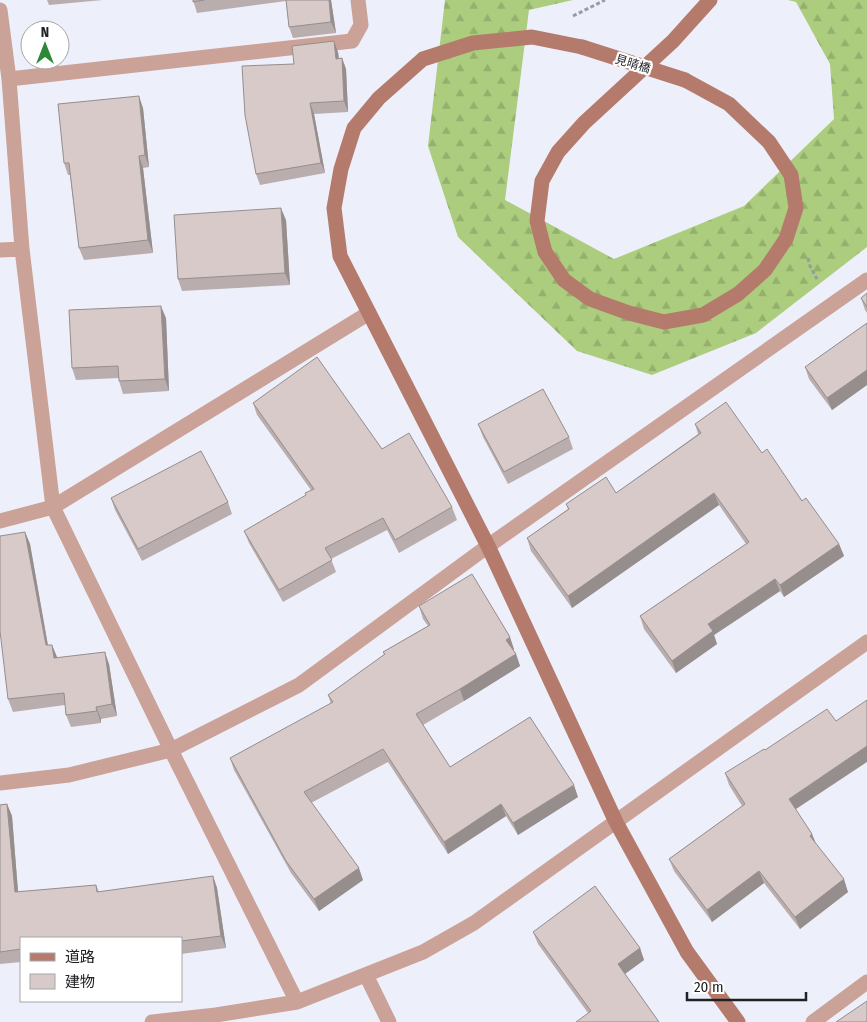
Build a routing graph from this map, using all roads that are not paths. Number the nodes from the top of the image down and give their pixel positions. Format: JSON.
{"nodes":[{"id":1,"x":358,"y":0,"type":"edge"},
{"id":2,"x":710,"y":0,"type":"edge"},
{"id":3,"x":0,"y":10,"type":"edge"},
{"id":4,"x":9,"y":79,"type":"junction"},
{"id":5,"x":22,"y":248,"type":"junction"},
{"id":6,"x":0,"y":250,"type":"edge"},
{"id":7,"x":867,"y":280,"type":"edge"},
{"id":8,"x":369,"y":313,"type":"junction"},
{"id":9,"x":53,"y":507,"type":"junction"},
{"id":10,"x":0,"y":521,"type":"edge"},
{"id":11,"x":488,"y":546,"type":"junction"},
{"id":12,"x":867,"y":642,"type":"edge"},
{"id":13,"x":171,"y":750,"type":"junction"},
{"id":14,"x":0,"y":783,"type":"edge"},
{"id":15,"x":616,"y":822,"type":"junction"},
{"id":16,"x":366,"y":975,"type":"junction"},
{"id":17,"x":867,"y":982,"type":"edge"},
{"id":18,"x":297,"y":1002,"type":"junction"},
{"id":19,"x":152,"y":1022,"type":"edge"},
{"id":20,"x":389,"y":1022,"type":"edge"},
{"id":21,"x":738,"y":1022,"type":"edge"},
{"id":22,"x":813,"y":1022,"type":"edge"}],
"edges":[{"from":1,"to":4,"type":"street"},
{"from":2,"to":8,"type":"street","name":"見晴橋","bridge":true},
{"from":3,"to":4,"type":"street"},
{"from":4,"to":5,"type":"street"},
{"from":5,"to":6,"type":"street"},
{"from":5,"to":9,"type":"street"},
{"from":7,"to":11,"type":"street"},
{"from":8,"to":9,"type":"street"},
{"from":8,"to":11,"type":"street","name":"見晴橋"},
{"from":9,"to":10,"type":"street"},
{"from":9,"to":13,"type":"street"},
{"from":11,"to":13,"type":"street"},
{"from":11,"to":15,"type":"street","name":"見晴橋"},
{"from":12,"to":15,"type":"street"},
{"from":13,"to":14,"type":"street"},
{"from":13,"to":18,"type":"street"},
{"from":15,"to":16,"type":"street"},
{"from":15,"to":21,"type":"street","name":"見晴橋"},
{"from":16,"to":18,"type":"street"},
{"from":16,"to":20,"type":"street"},
{"from":17,"to":22,"type":"street"},
{"from":18,"to":19,"type":"street"}]}
